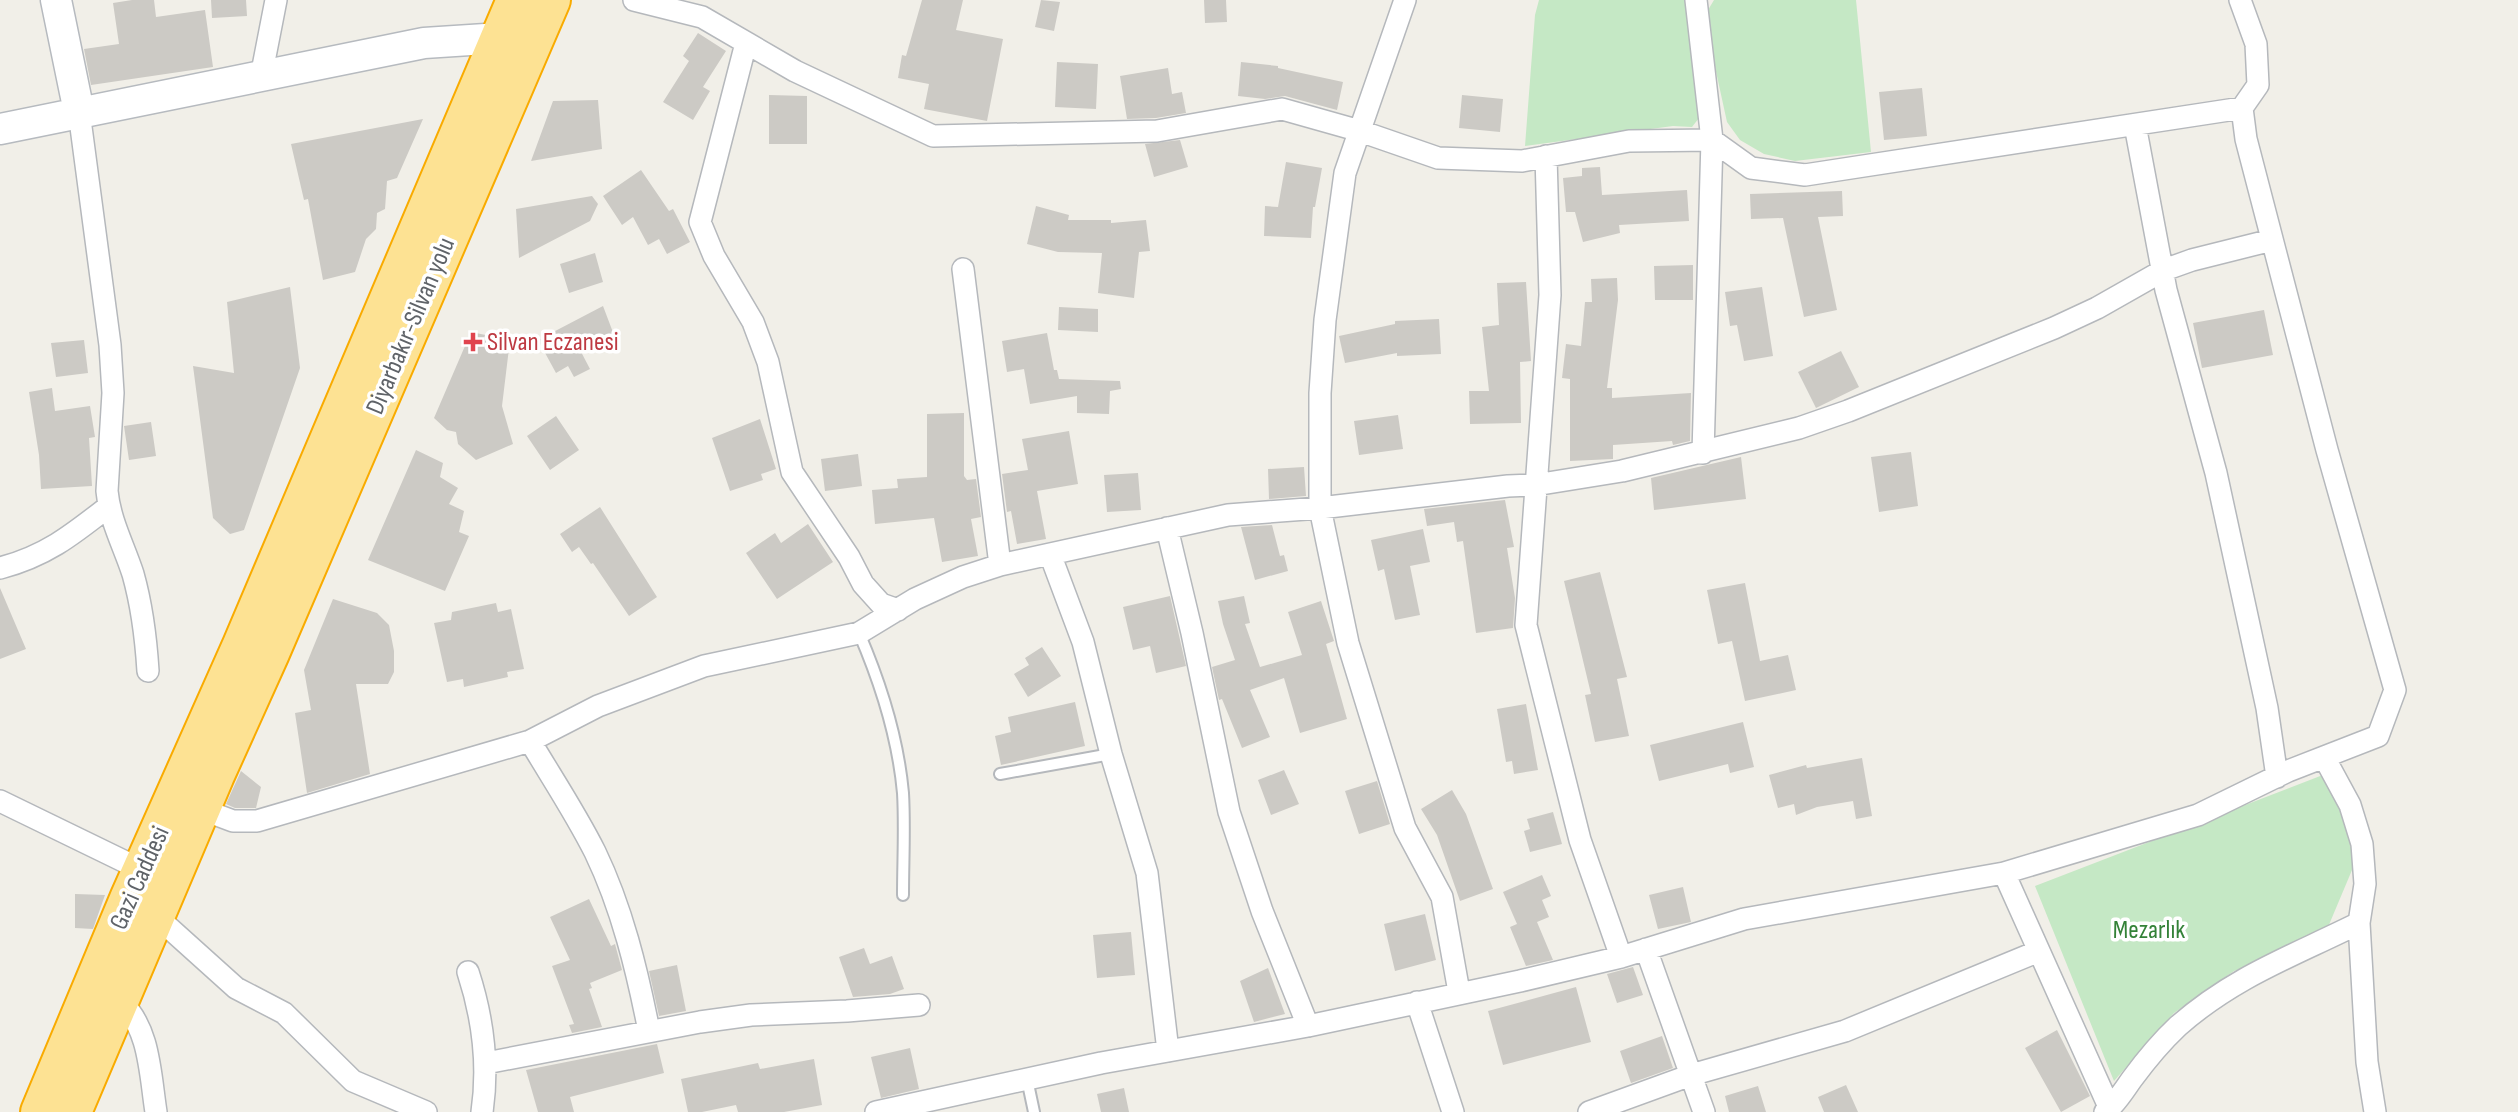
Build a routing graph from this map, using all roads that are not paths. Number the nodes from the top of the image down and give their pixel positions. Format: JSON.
{"nodes":[{"id":1,"x":56,"y":0,"type":"edge"},
{"id":2,"x":276,"y":0,"type":"edge"},
{"id":3,"x":516,"y":0,"type":"edge"},
{"id":4,"x":551,"y":0,"type":"edge"},
{"id":5,"x":1405,"y":0,"type":"edge"},
{"id":6,"x":1696,"y":0,"type":"edge"},
{"id":7,"x":2240,"y":0,"type":"edge"},
{"id":8,"x":644,"y":1,"type":"edge"},
{"id":9,"x":746,"y":43,"type":"junction"},
{"id":10,"x":515,"y":44,"type":"junction"},
{"id":11,"x":261,"y":77,"type":"junction"},
{"id":12,"x":2242,"y":108,"type":"junction"},
{"id":13,"x":79,"y":112,"type":"junction"},
{"id":14,"x":2135,"y":125,"type":"junction"},
{"id":15,"x":0,"y":129,"type":"edge"},
{"id":16,"x":1360,"y":131,"type":"junction"},
{"id":17,"x":1712,"y":140,"type":"junction"},
{"id":18,"x":1546,"y":156,"type":"junction"},
{"id":19,"x":2272,"y":240,"type":"junction"},
{"id":20,"x":963,"y":270,"type":"dead end"},
{"id":21,"x":2164,"y":270,"type":"junction"},
{"id":22,"x":1703,"y":453,"type":"junction"},
{"id":23,"x":1535,"y":485,"type":"junction"},
{"id":24,"x":109,"y":506,"type":"junction"},
{"id":25,"x":1320,"y":508,"type":"junction"},
{"id":26,"x":1167,"y":528,"type":"junction"},
{"id":27,"x":1050,"y":554,"type":"junction"},
{"id":28,"x":1000,"y":565,"type":"junction"},
{"id":29,"x":0,"y":568,"type":"edge"},
{"id":30,"x":898,"y":610,"type":"junction"},
{"id":31,"x":859,"y":633,"type":"junction"},
{"id":32,"x":256,"y":649,"type":"junction"},
{"id":33,"x":148,"y":671,"type":"dead end"},
{"id":34,"x":530,"y":741,"type":"junction"},
{"id":35,"x":1111,"y":754,"type":"junction"},
{"id":36,"x":2324,"y":757,"type":"junction"},
{"id":37,"x":1000,"y":774,"type":"dead end"},
{"id":38,"x":2277,"y":776,"type":"junction"},
{"id":39,"x":0,"y":801,"type":"edge"},
{"id":40,"x":201,"y":809,"type":"junction"},
{"id":41,"x":144,"y":871,"type":"junction"},
{"id":42,"x":2004,"y":873,"type":"junction"},
{"id":43,"x":903,"y":895,"type":"dead end"},
{"id":44,"x":156,"y":916,"type":"junction"},
{"id":45,"x":2359,"y":923,"type":"junction"},
{"id":46,"x":1646,"y":949,"type":"junction"},
{"id":47,"x":2039,"y":951,"type":"junction"},
{"id":48,"x":1621,"y":957,"type":"junction"},
{"id":49,"x":468,"y":972,"type":"dead end"},
{"id":50,"x":1459,"y":992,"type":"junction"},
{"id":51,"x":120,"y":1001,"type":"junction"},
{"id":52,"x":1417,"y":1002,"type":"junction"},
{"id":53,"x":919,"y":1005,"type":"dead end"},
{"id":54,"x":1308,"y":1026,"type":"junction"},
{"id":55,"x":649,"y":1031,"type":"junction"},
{"id":56,"x":1168,"y":1051,"type":"junction"},
{"id":57,"x":486,"y":1063,"type":"junction"},
{"id":58,"x":1691,"y":1075,"type":"junction"},
{"id":59,"x":1027,"y":1079,"type":"junction"},
{"id":60,"x":2107,"y":1110,"type":"edge"},
{"id":61,"x":40,"y":1112,"type":"edge"},
{"id":62,"x":72,"y":1112,"type":"edge"},
{"id":63,"x":156,"y":1112,"type":"edge"},
{"id":64,"x":426,"y":1112,"type":"edge"},
{"id":65,"x":482,"y":1112,"type":"edge"},
{"id":66,"x":877,"y":1112,"type":"edge"},
{"id":67,"x":1034,"y":1112,"type":"edge"},
{"id":68,"x":1453,"y":1112,"type":"edge"},
{"id":69,"x":1589,"y":1112,"type":"edge"},
{"id":70,"x":1704,"y":1112,"type":"edge"},
{"id":71,"x":2375,"y":1112,"type":"edge"}],
"edges":[{"from":1,"to":13,"type":"street"},
{"from":2,"to":11,"type":"street"},
{"from":3,"to":10,"type":"highway","name":"Diyarbakır-Silvan yolu"},
{"from":4,"to":10,"type":"highway","name":"Diyarbakır-Silvan yolu"},
{"from":5,"to":16,"type":"street"},
{"from":6,"to":17,"type":"street"},
{"from":7,"to":12,"type":"street"},
{"from":8,"to":9,"type":"street"},
{"from":9,"to":16,"type":"street"},
{"from":9,"to":30,"type":"street"},
{"from":10,"to":11,"type":"street"},
{"from":10,"to":32,"type":"highway","name":"Diyarbakır-Silvan yolu"},
{"from":11,"to":13,"type":"street"},
{"from":12,"to":14,"type":"street"},
{"from":12,"to":19,"type":"street"},
{"from":13,"to":15,"type":"street"},
{"from":13,"to":24,"type":"street"},
{"from":14,"to":17,"type":"street"},
{"from":14,"to":21,"type":"street"},
{"from":16,"to":18,"type":"street"},
{"from":16,"to":25,"type":"street"},
{"from":17,"to":18,"type":"street"},
{"from":17,"to":22,"type":"street"},
{"from":18,"to":23,"type":"street"},
{"from":19,"to":21,"type":"street"},
{"from":19,"to":36,"type":"street"},
{"from":20,"to":28,"type":"street"},
{"from":21,"to":22,"type":"street"},
{"from":21,"to":38,"type":"street"},
{"from":22,"to":23,"type":"street"},
{"from":23,"to":25,"type":"street"},
{"from":23,"to":48,"type":"street"},
{"from":24,"to":29,"type":"street"},
{"from":24,"to":33,"type":"street"},
{"from":25,"to":26,"type":"street"},
{"from":25,"to":50,"type":"street"},
{"from":26,"to":27,"type":"street"},
{"from":26,"to":54,"type":"street"},
{"from":27,"to":28,"type":"street"},
{"from":27,"to":35,"type":"street"},
{"from":28,"to":30,"type":"street"},
{"from":30,"to":31,"type":"street"},
{"from":31,"to":34,"type":"street"},
{"from":31,"to":43,"type":"lane"},
{"from":32,"to":40,"type":"highway","name":"Gazi Caddesi"},
{"from":32,"to":41,"type":"highway","name":"Gazi Caddesi"},
{"from":34,"to":40,"type":"street"},
{"from":34,"to":55,"type":"street"},
{"from":35,"to":37,"type":"lane"},
{"from":35,"to":56,"type":"street"},
{"from":36,"to":38,"type":"street"},
{"from":36,"to":45,"type":"street"},
{"from":38,"to":42,"type":"street"},
{"from":39,"to":41,"type":"street"},
{"from":40,"to":44,"type":"highway","name":"Gazi Caddesi"},
{"from":41,"to":61,"type":"highway","name":"Gazi Caddesi"},
{"from":42,"to":46,"type":"street"},
{"from":42,"to":47,"type":"street"},
{"from":44,"to":51,"type":"highway","name":"Gazi Caddesi"},
{"from":44,"to":64,"type":"street"},
{"from":45,"to":60,"type":"street"},
{"from":45,"to":71,"type":"street"},
{"from":46,"to":48,"type":"street"},
{"from":46,"to":58,"type":"street"},
{"from":47,"to":58,"type":"street"},
{"from":47,"to":60,"type":"street"},
{"from":48,"to":50,"type":"street"},
{"from":49,"to":57,"type":"street"},
{"from":50,"to":52,"type":"street"},
{"from":51,"to":62,"type":"highway","name":"Gazi Caddesi"},
{"from":51,"to":63,"type":"street"},
{"from":52,"to":54,"type":"street"},
{"from":52,"to":68,"type":"street"},
{"from":53,"to":55,"type":"street"},
{"from":54,"to":56,"type":"street"},
{"from":55,"to":57,"type":"street"},
{"from":56,"to":59,"type":"street"},
{"from":57,"to":65,"type":"street"},
{"from":58,"to":69,"type":"street"},
{"from":58,"to":70,"type":"street"},
{"from":59,"to":66,"type":"street"},
{"from":59,"to":67,"type":"lane"}]}
